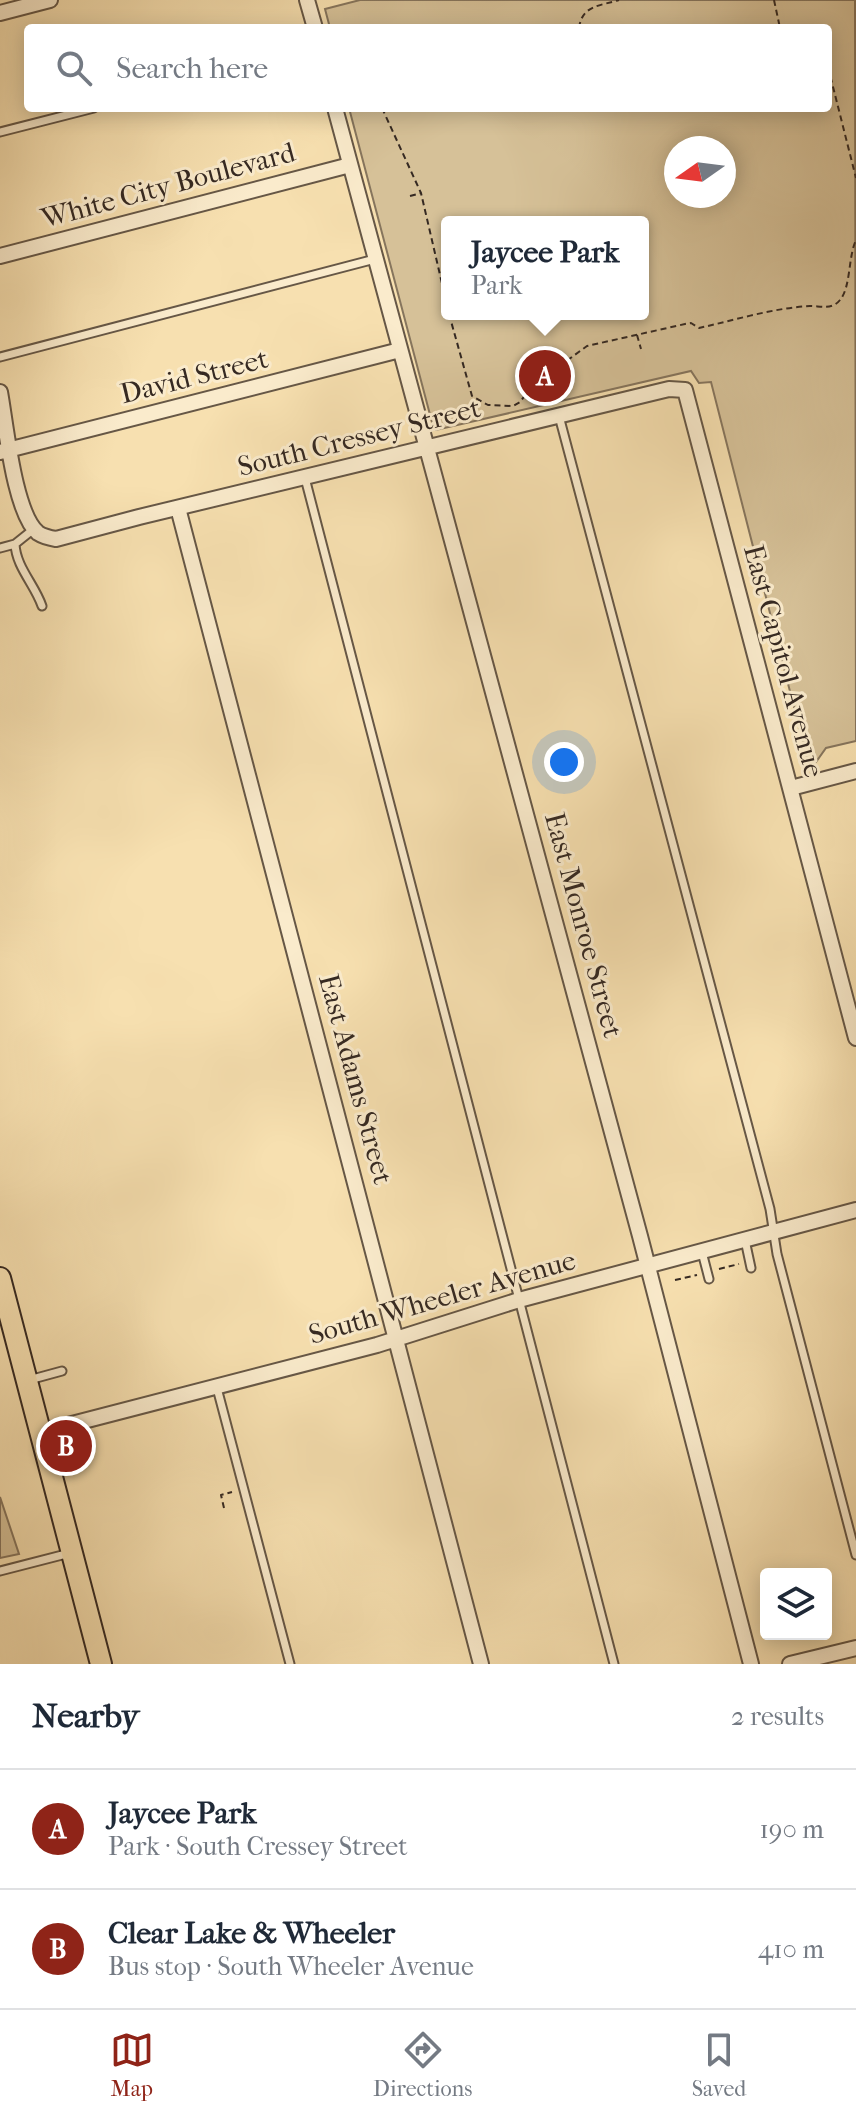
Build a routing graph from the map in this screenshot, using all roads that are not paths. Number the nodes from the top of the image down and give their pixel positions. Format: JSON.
{"nodes":[{"id":1,"x":50,"y":0,"type":"edge"},
{"id":2,"x":307,"y":0,"type":"edge"},
{"id":3,"x":0,"y":13,"type":"edge"},
{"id":4,"x":314,"y":24,"type":"edge"},
{"id":5,"x":78,"y":112,"type":"edge"},
{"id":6,"x":336,"y":112,"type":"edge"},
{"id":7,"x":0,"y":132,"type":"edge"},
{"id":8,"x":350,"y":165,"type":"junction"},
{"id":9,"x":0,"y":256,"type":"edge"},
{"id":10,"x":375,"y":259,"type":"junction"},
{"id":11,"x":400,"y":350,"type":"junction"},
{"id":12,"x":0,"y":357,"type":"edge"},
{"id":13,"x":685,"y":390,"type":"joint"},
{"id":14,"x":0,"y":392,"type":"edge"},
{"id":15,"x":559,"y":416,"type":"junction"},
{"id":16,"x":427,"y":446,"type":"junction"},
{"id":17,"x":5,"y":451,"type":"edge"},
{"id":18,"x":305,"y":477,"type":"junction"},
{"id":19,"x":178,"y":508,"type":"junction"},
{"id":20,"x":41,"y":533,"type":"junction"},
{"id":21,"x":15,"y":544,"type":"junction"},
{"id":22,"x":0,"y":548,"type":"edge"},
{"id":23,"x":42,"y":606,"type":"dead end"},
{"id":24,"x":856,"y":771,"type":"edge"},
{"id":25,"x":791,"y":788,"type":"junction"},
{"id":26,"x":856,"y":1038,"type":"edge"},
{"id":27,"x":856,"y":1210,"type":"edge"},
{"id":28,"x":775,"y":1232,"type":"junction"},
{"id":29,"x":745,"y":1240,"type":"junction"},
{"id":30,"x":702,"y":1252,"type":"junction"},
{"id":31,"x":750,"y":1265,"type":"road end"},
{"id":32,"x":648,"y":1266,"type":"junction"},
{"id":33,"x":708,"y":1276,"type":"road end"},
{"id":34,"x":0,"y":1278,"type":"edge"},
{"id":35,"x":519,"y":1300,"type":"junction"},
{"id":36,"x":397,"y":1338,"type":"junction"},
{"id":37,"x":62,"y":1371,"type":"dead end"},
{"id":38,"x":27,"y":1380,"type":"junction"},
{"id":39,"x":216,"y":1386,"type":"junction"},
{"id":40,"x":41,"y":1432,"type":"junction"},
{"id":41,"x":72,"y":1553,"type":"junction"},
{"id":42,"x":856,"y":1555,"type":"edge"},
{"id":43,"x":0,"y":1571,"type":"edge"},
{"id":44,"x":856,"y":1648,"type":"edge"},
{"id":45,"x":101,"y":1664,"type":"edge"},
{"id":46,"x":290,"y":1664,"type":"edge"},
{"id":47,"x":481,"y":1664,"type":"edge"},
{"id":48,"x":614,"y":1664,"type":"edge"},
{"id":49,"x":751,"y":1664,"type":"edge"},
{"id":50,"x":790,"y":1664,"type":"edge"}],
"edges":[{"from":1,"to":3,"type":"street"},
{"from":2,"to":4,"type":"street"},
{"from":5,"to":7,"type":"lane"},
{"from":6,"to":8,"type":"street","name":"East Monroe Street"},
{"from":8,"to":9,"type":"street","name":"White City Boulevard"},
{"from":8,"to":10,"type":"street","name":"East Monroe Street"},
{"from":10,"to":11,"type":"street","name":"East Monroe Street"},
{"from":10,"to":12,"type":"lane"},
{"from":11,"to":16,"type":"street","name":"East Monroe Street"},
{"from":11,"to":17,"type":"street","name":"David Street"},
{"from":13,"to":15,"type":"street","name":"South Cressey Street"},
{"from":13,"to":25,"type":"street","name":"East Capitol Avenue"},
{"from":14,"to":17,"type":"street"},
{"from":15,"to":16,"type":"street","name":"South Cressey Street"},
{"from":15,"to":28,"type":"lane"},
{"from":16,"to":18,"type":"street","name":"South Cressey Street"},
{"from":16,"to":32,"type":"street","name":"East Monroe Street"},
{"from":17,"to":20,"type":"street"},
{"from":18,"to":19,"type":"street","name":"South Cressey Street"},
{"from":18,"to":35,"type":"lane"},
{"from":19,"to":20,"type":"street","name":"South Cressey Street"},
{"from":19,"to":36,"type":"street","name":"East Adams Street"},
{"from":20,"to":21,"type":"lane"},
{"from":21,"to":22,"type":"lane"},
{"from":21,"to":23,"type":"lane"},
{"from":24,"to":25,"type":"street"},
{"from":25,"to":26,"type":"street","name":"East Capitol Avenue"},
{"from":27,"to":28,"type":"street","name":"South Wheeler Avenue"},
{"from":28,"to":29,"type":"street","name":"South Wheeler Avenue"},
{"from":28,"to":42,"type":"lane"},
{"from":29,"to":30,"type":"street","name":"South Wheeler Avenue"},
{"from":29,"to":31,"type":"lane"},
{"from":30,"to":32,"type":"street","name":"South Wheeler Avenue"},
{"from":30,"to":33,"type":"lane"},
{"from":32,"to":35,"type":"street","name":"South Wheeler Avenue"},
{"from":32,"to":49,"type":"street","name":"East Monroe Street"},
{"from":34,"to":38,"type":"main road"},
{"from":35,"to":36,"type":"street","name":"South Wheeler Avenue"},
{"from":35,"to":48,"type":"lane"},
{"from":36,"to":39,"type":"street","name":"South Wheeler Avenue"},
{"from":36,"to":47,"type":"street","name":"East Adams Street"},
{"from":37,"to":38,"type":"lane"},
{"from":38,"to":40,"type":"main road"},
{"from":39,"to":40,"type":"street","name":"South Wheeler Avenue"},
{"from":39,"to":46,"type":"lane"},
{"from":40,"to":41,"type":"main road"},
{"from":41,"to":43,"type":"lane"},
{"from":41,"to":45,"type":"main road"},
{"from":44,"to":50,"type":"street"}]}
